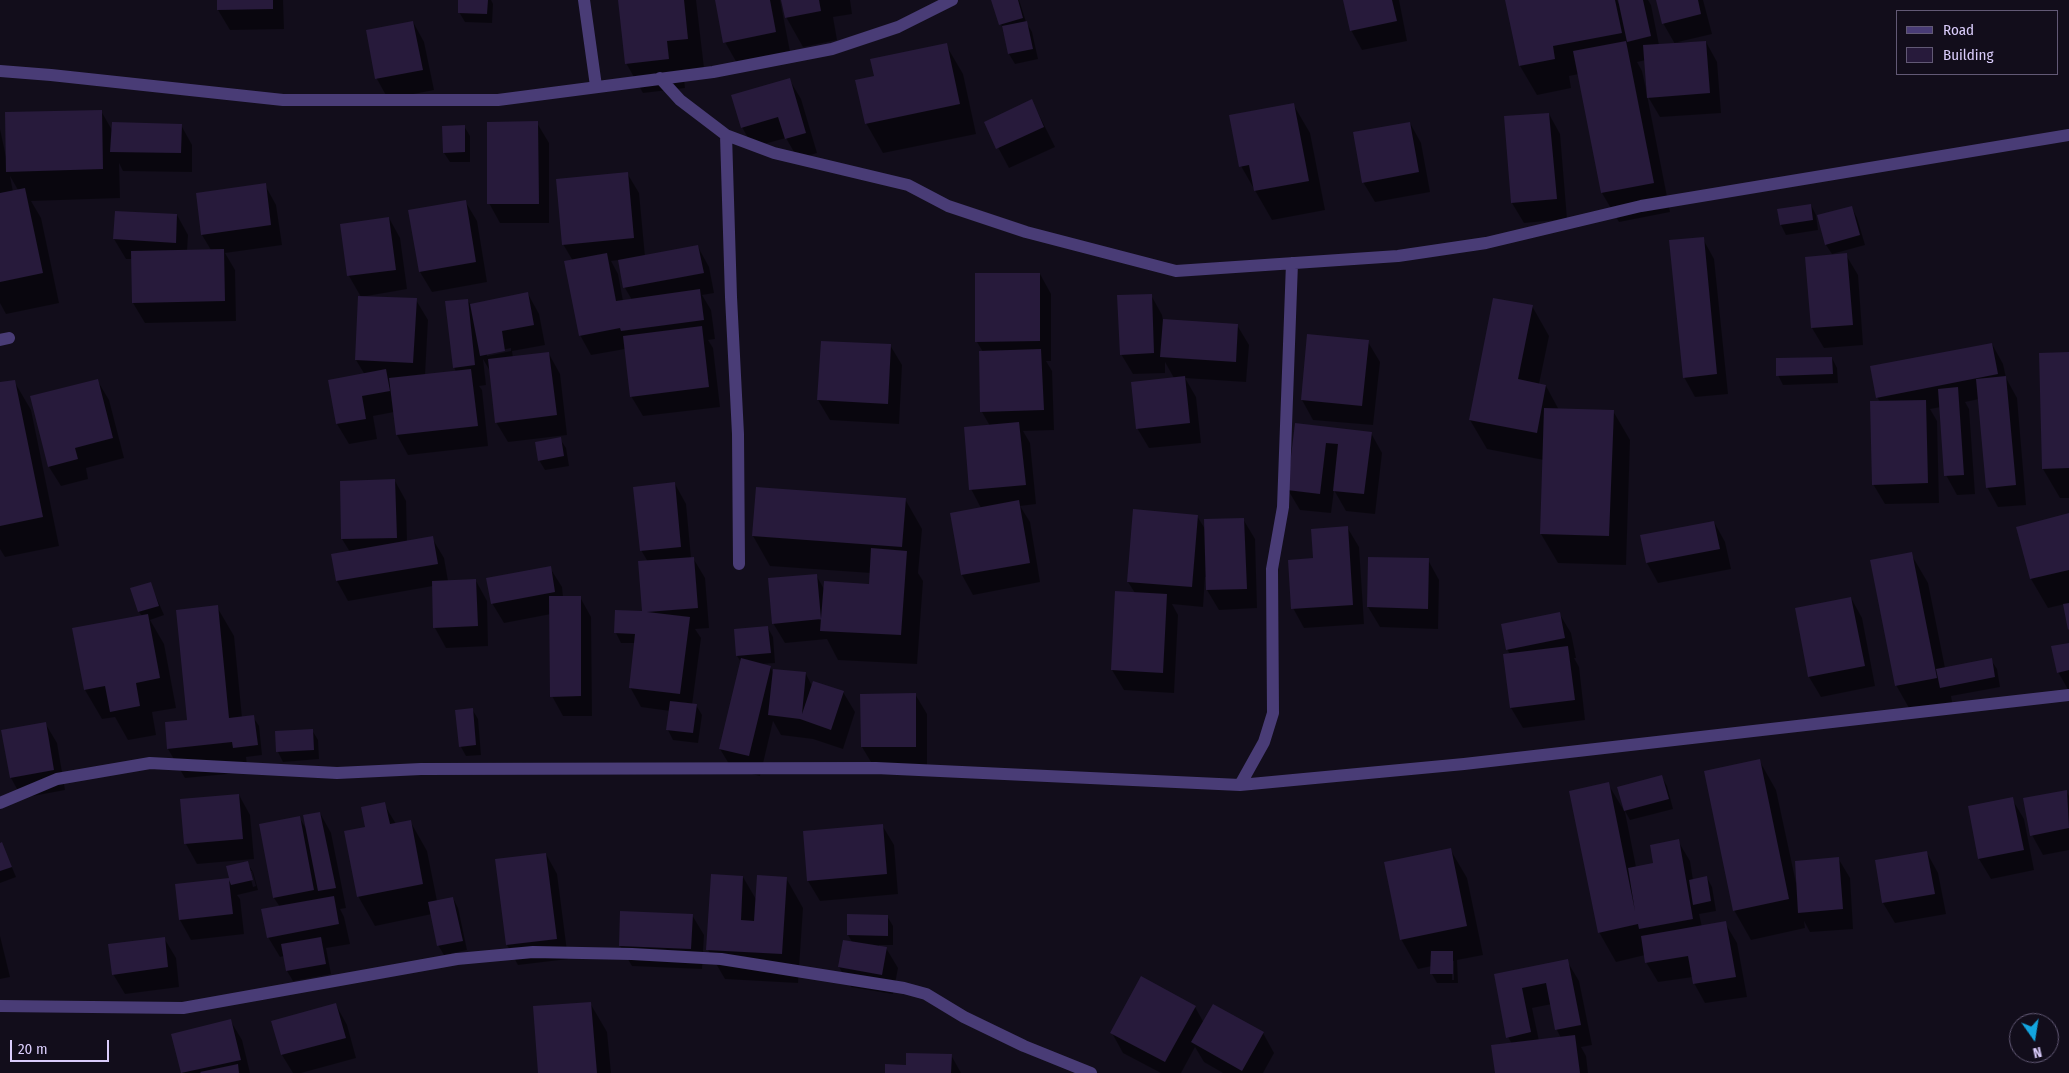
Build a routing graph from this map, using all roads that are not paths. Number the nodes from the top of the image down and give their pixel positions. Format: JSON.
{"nodes":[{"id":1,"x":584,"y":0,"type":"edge"},
{"id":2,"x":952,"y":0,"type":"edge"},
{"id":3,"x":0,"y":71,"type":"edge"},
{"id":4,"x":660,"y":78,"type":"junction"},
{"id":5,"x":596,"y":86,"type":"junction"},
{"id":6,"x":726,"y":135,"type":"junction"},
{"id":7,"x":2069,"y":135,"type":"edge"},
{"id":8,"x":1292,"y":263,"type":"junction"},
{"id":9,"x":739,"y":564,"type":"dead end"},
{"id":10,"x":2069,"y":695,"type":"edge"},
{"id":11,"x":1240,"y":785,"type":"junction"},
{"id":12,"x":0,"y":803,"type":"edge"},
{"id":13,"x":0,"y":1006,"type":"edge"},
{"id":14,"x":1091,"y":1073,"type":"edge"}],
"edges":[{"from":1,"to":5,"type":"street"},
{"from":2,"to":4,"type":"street"},
{"from":3,"to":5,"type":"street"},
{"from":4,"to":5,"type":"street"},
{"from":4,"to":6,"type":"street"},
{"from":6,"to":8,"type":"street"},
{"from":6,"to":9,"type":"street"},
{"from":7,"to":8,"type":"street"},
{"from":8,"to":11,"type":"street"},
{"from":10,"to":11,"type":"street"},
{"from":11,"to":12,"type":"street"},
{"from":13,"to":14,"type":"street"}]}
